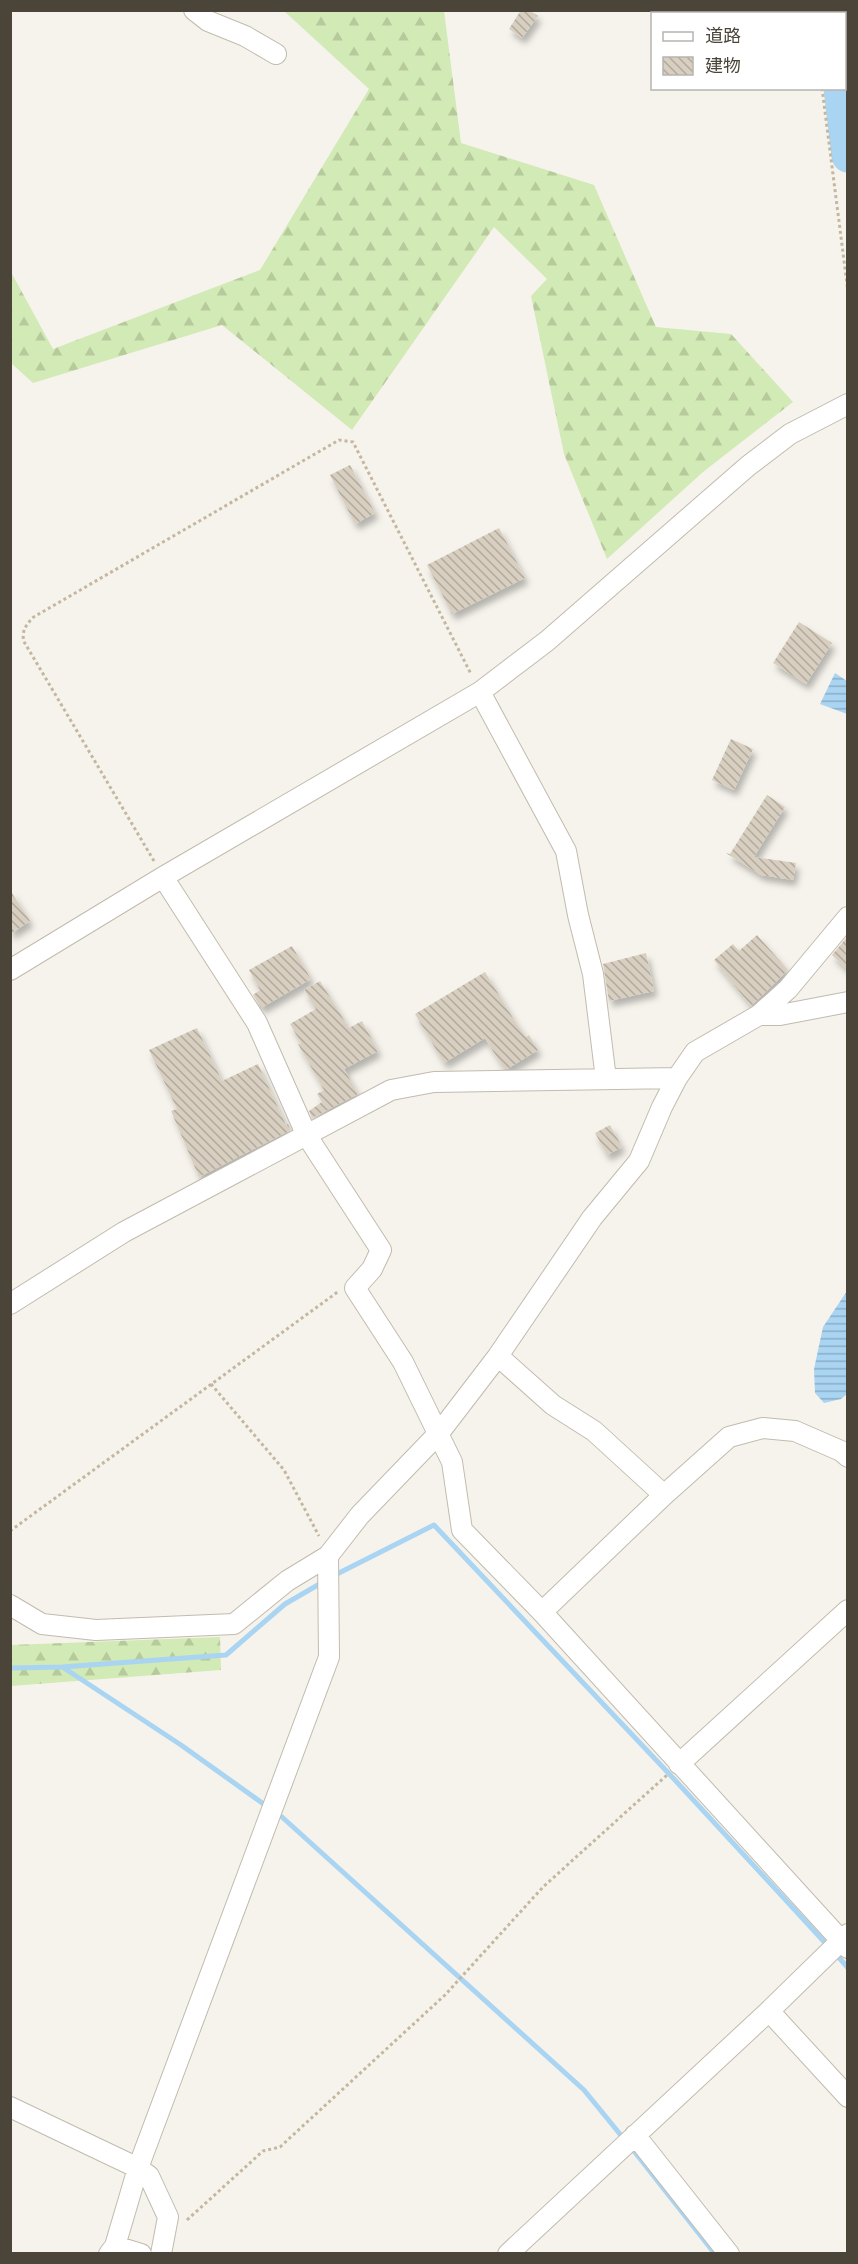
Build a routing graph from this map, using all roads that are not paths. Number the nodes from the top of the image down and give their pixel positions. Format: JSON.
{"nodes":[{"id":1,"x":194,"y":10,"type":"edge"},
{"id":2,"x":276,"y":54,"type":"dead end"},
{"id":3,"x":848,"y":404,"type":"edge"},
{"id":4,"x":480,"y":692,"type":"junction"},
{"id":5,"x":163,"y":877,"type":"junction"},
{"id":6,"x":848,"y":916,"type":"edge"},
{"id":7,"x":10,"y":970,"type":"edge"},
{"id":8,"x":848,"y":1002,"type":"edge"},
{"id":9,"x":759,"y":1015,"type":"junction"},
{"id":10,"x":677,"y":1078,"type":"junction"},
{"id":11,"x":606,"y":1079,"type":"junction"},
{"id":12,"x":307,"y":1136,"type":"junction"},
{"id":13,"x":10,"y":1304,"type":"edge"},
{"id":14,"x":498,"y":1356,"type":"junction"},
{"id":15,"x":439,"y":1433,"type":"junction"},
{"id":16,"x":848,"y":1457,"type":"edge"},
{"id":17,"x":664,"y":1495,"type":"junction"},
{"id":18,"x":328,"y":1556,"type":"junction"},
{"id":19,"x":10,"y":1605,"type":"edge"},
{"id":20,"x":848,"y":1610,"type":"edge"},
{"id":21,"x":542,"y":1612,"type":"junction"},
{"id":22,"x":679,"y":1764,"type":"junction"},
{"id":23,"x":845,"y":1940,"type":"edge"},
{"id":24,"x":769,"y":2011,"type":"junction"},
{"id":25,"x":848,"y":2097,"type":"edge"},
{"id":26,"x":10,"y":2107,"type":"edge"},
{"id":27,"x":635,"y":2135,"type":"junction"},
{"id":28,"x":138,"y":2168,"type":"junction"},
{"id":29,"x":163,"y":2246,"type":"edge"},
{"id":30,"x":112,"y":2249,"type":"edge"},
{"id":31,"x":141,"y":2253,"type":"edge"},
{"id":32,"x":508,"y":2253,"type":"edge"},
{"id":33,"x":729,"y":2253,"type":"edge"}],
"edges":[{"from":1,"to":2,"type":"street"},
{"from":3,"to":4,"type":"street"},
{"from":4,"to":5,"type":"street"},
{"from":4,"to":11,"type":"street"},
{"from":5,"to":7,"type":"street"},
{"from":5,"to":12,"type":"street"},
{"from":6,"to":9,"type":"street"},
{"from":8,"to":9,"type":"street"},
{"from":9,"to":10,"type":"street"},
{"from":10,"to":11,"type":"street"},
{"from":10,"to":14,"type":"street"},
{"from":11,"to":12,"type":"street"},
{"from":12,"to":13,"type":"street"},
{"from":12,"to":15,"type":"street"},
{"from":14,"to":15,"type":"street"},
{"from":14,"to":17,"type":"street"},
{"from":15,"to":18,"type":"street"},
{"from":15,"to":21,"type":"street"},
{"from":16,"to":17,"type":"street"},
{"from":17,"to":21,"type":"street"},
{"from":18,"to":19,"type":"street"},
{"from":18,"to":28,"type":"street"},
{"from":20,"to":22,"type":"street"},
{"from":21,"to":22,"type":"street"},
{"from":22,"to":23,"type":"street"},
{"from":23,"to":24,"type":"street"},
{"from":24,"to":25,"type":"street"},
{"from":24,"to":27,"type":"street"},
{"from":26,"to":28,"type":"street"},
{"from":27,"to":32,"type":"street"},
{"from":27,"to":33,"type":"street"},
{"from":28,"to":29,"type":"street"},
{"from":28,"to":30,"type":"street"},
{"from":30,"to":31,"type":"street"}]}
